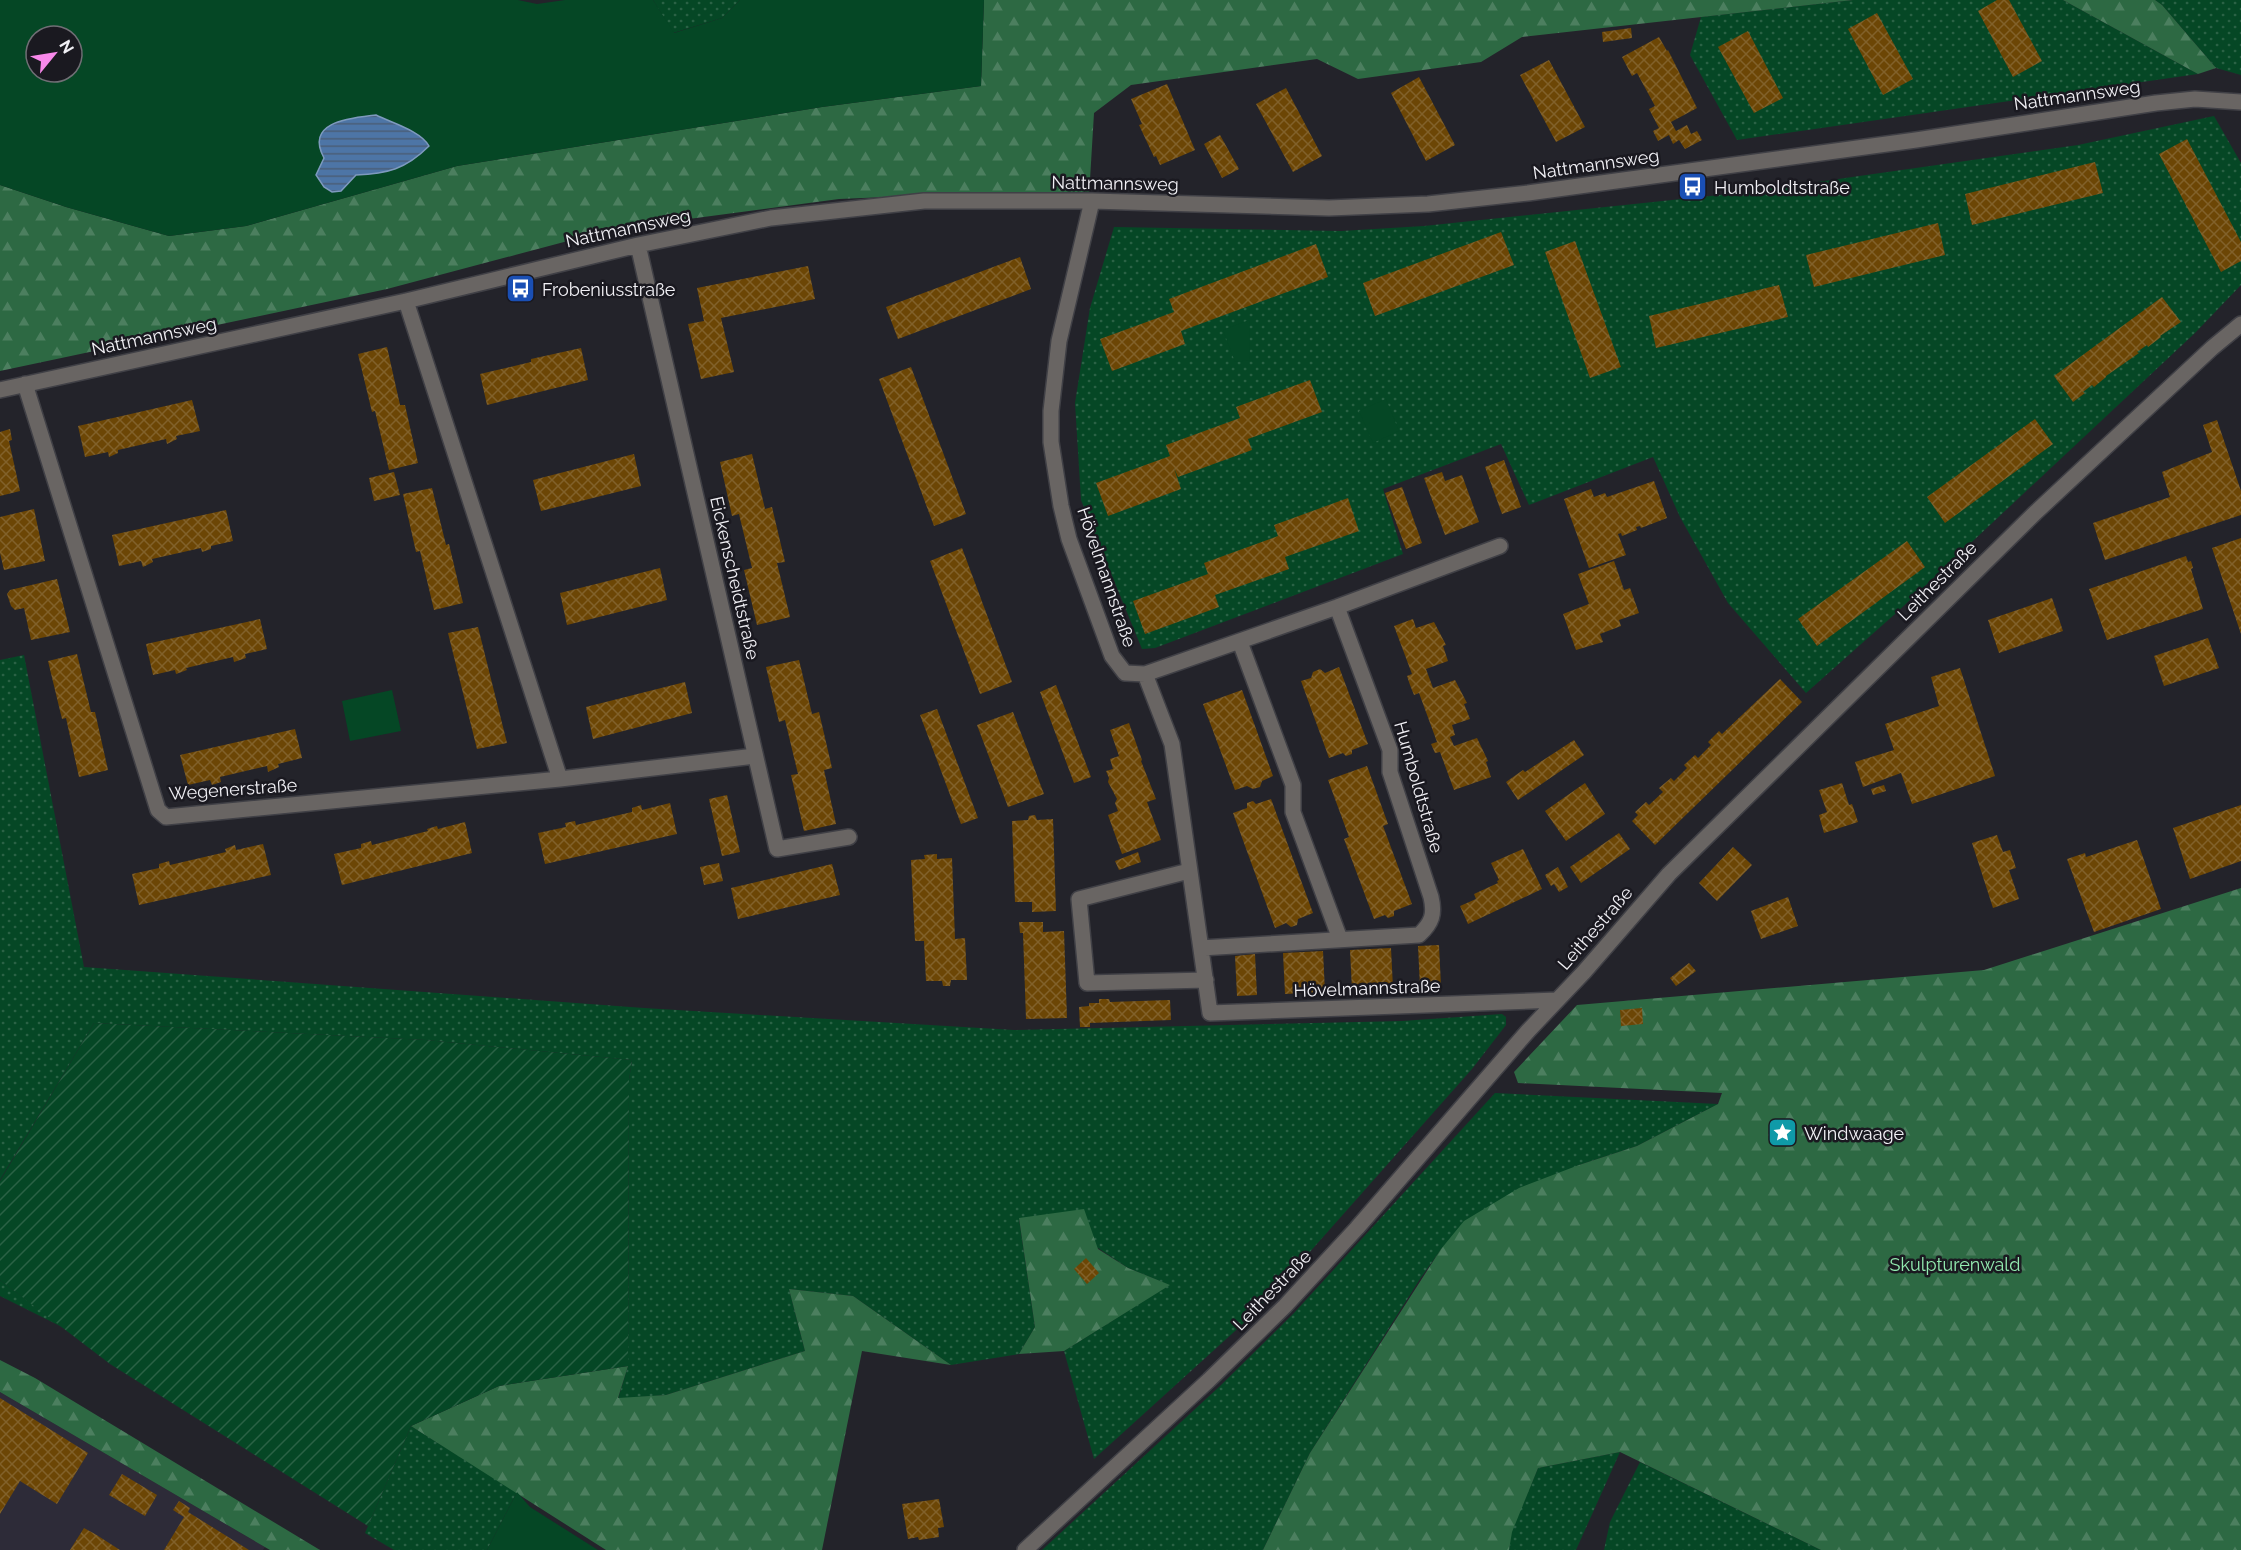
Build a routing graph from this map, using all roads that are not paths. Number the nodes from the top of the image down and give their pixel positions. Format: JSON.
{"nodes":[{"id":1,"x":2241,"y":102,"type":"edge"},
{"id":2,"x":1092,"y":201,"type":"junction"},
{"id":3,"x":638,"y":246,"type":"junction"},
{"id":4,"x":406,"y":301,"type":"junction"},
{"id":5,"x":2241,"y":311,"type":"edge"},
{"id":6,"x":2241,"y":324,"type":"edge"},
{"id":7,"x":2212,"y":348,"type":"junction"},
{"id":8,"x":25,"y":384,"type":"junction"},
{"id":9,"x":0,"y":390,"type":"edge"},
{"id":10,"x":1500,"y":546,"type":"dead end"},
{"id":11,"x":1337,"y":607,"type":"junction"},
{"id":12,"x":1240,"y":642,"type":"junction"},
{"id":13,"x":1145,"y":674,"type":"junction"},
{"id":14,"x":755,"y":756,"type":"junction"},
{"id":15,"x":560,"y":778,"type":"junction"},
{"id":16,"x":849,"y":837,"type":"dead end"},
{"id":17,"x":1189,"y":871,"type":"junction"},
{"id":18,"x":1340,"y":939,"type":"junction"},
{"id":19,"x":1201,"y":948,"type":"junction"},
{"id":20,"x":1206,"y":980,"type":"junction"},
{"id":21,"x":1557,"y":1000,"type":"junction"},
{"id":22,"x":1026,"y":1550,"type":"edge"}],
"edges":[{"from":1,"to":2,"type":"street","name":"Nattmannsweg"},
{"from":2,"to":3,"type":"street","name":"Nattmannsweg"},
{"from":2,"to":13,"type":"street","name":"Hövelmannstraße"},
{"from":3,"to":4,"type":"street","name":"Nattmannsweg"},
{"from":3,"to":14,"type":"street","name":"Eickenscheidtstraße"},
{"from":4,"to":8,"type":"street","name":"Nattmannsweg"},
{"from":4,"to":15,"type":"street"},
{"from":5,"to":7,"type":"street","name":"Leithestraße"},
{"from":6,"to":7,"type":"street","name":"Leithestraße"},
{"from":7,"to":21,"type":"street","name":"Leithestraße"},
{"from":8,"to":9,"type":"street","name":"Nattmannsweg"},
{"from":8,"to":15,"type":"street","name":"Wegenerstraße"},
{"from":10,"to":11,"type":"street"},
{"from":11,"to":12,"type":"street"},
{"from":11,"to":18,"type":"street","name":"Humboldtstraße"},
{"from":12,"to":13,"type":"street"},
{"from":12,"to":18,"type":"street"},
{"from":13,"to":17,"type":"street","name":"Hövelmannstraße"},
{"from":14,"to":15,"type":"street","name":"Wegenerstraße"},
{"from":14,"to":16,"type":"street","name":"Eickenscheidtstraße"},
{"from":17,"to":19,"type":"street","name":"Hövelmannstraße"},
{"from":17,"to":20,"type":"street"},
{"from":18,"to":19,"type":"street","name":"Humboldtstraße"},
{"from":19,"to":20,"type":"street","name":"Hövelmannstraße"},
{"from":20,"to":21,"type":"street","name":"Hövelmannstraße"},
{"from":21,"to":22,"type":"street","name":"Leithestraße"}]}
